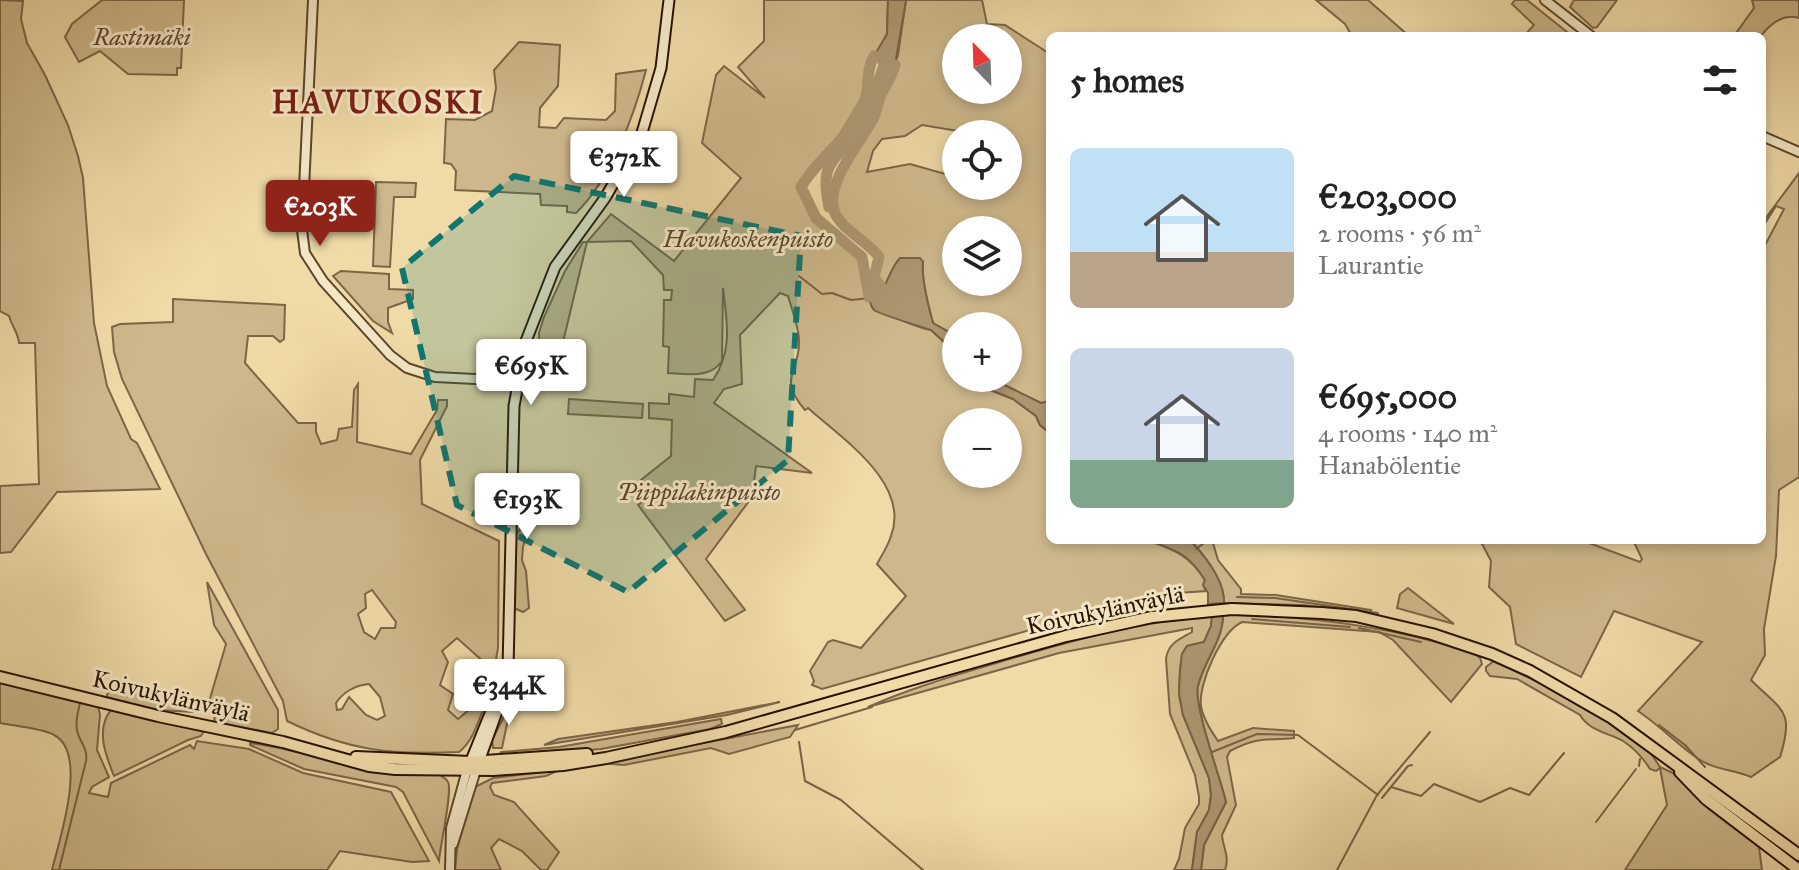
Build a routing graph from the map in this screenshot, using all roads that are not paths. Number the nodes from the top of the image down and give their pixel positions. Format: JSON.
{"nodes":[{"id":1,"x":313,"y":0,"type":"edge"},
{"id":2,"x":669,"y":0,"type":"edge"},
{"id":3,"x":1545,"y":0,"type":"edge"},
{"id":4,"x":1586,"y":32,"type":"edge"},
{"id":5,"x":1766,"y":138,"type":"edge"},
{"id":6,"x":1799,"y":152,"type":"edge"},
{"id":7,"x":517,"y":381,"type":"junction"},
{"id":8,"x":0,"y":677,"type":"edge"},
{"id":9,"x":473,"y":766,"type":"junction"},
{"id":10,"x":1676,"y":767,"type":"junction"},
{"id":11,"x":1799,"y":855,"type":"edge"},
{"id":12,"x":450,"y":870,"type":"edge"},
{"id":13,"x":1799,"y":870,"type":"edge"}],
"edges":[{"from":1,"to":7,"type":"street"},
{"from":2,"to":7,"type":"main road"},
{"from":3,"to":4,"type":"street"},
{"from":5,"to":6,"type":"street"},
{"from":7,"to":9,"type":"main road"},
{"from":8,"to":9,"type":"main road","name":"Koivukylänväylä"},
{"from":9,"to":10,"type":"main road","name":"Koivukylänväylä"},
{"from":9,"to":12,"type":"street"},
{"from":10,"to":11,"type":"main road","name":"Koivukylänväylä"},
{"from":10,"to":13,"type":"main road","name":"Koivukylänväylä"}]}
